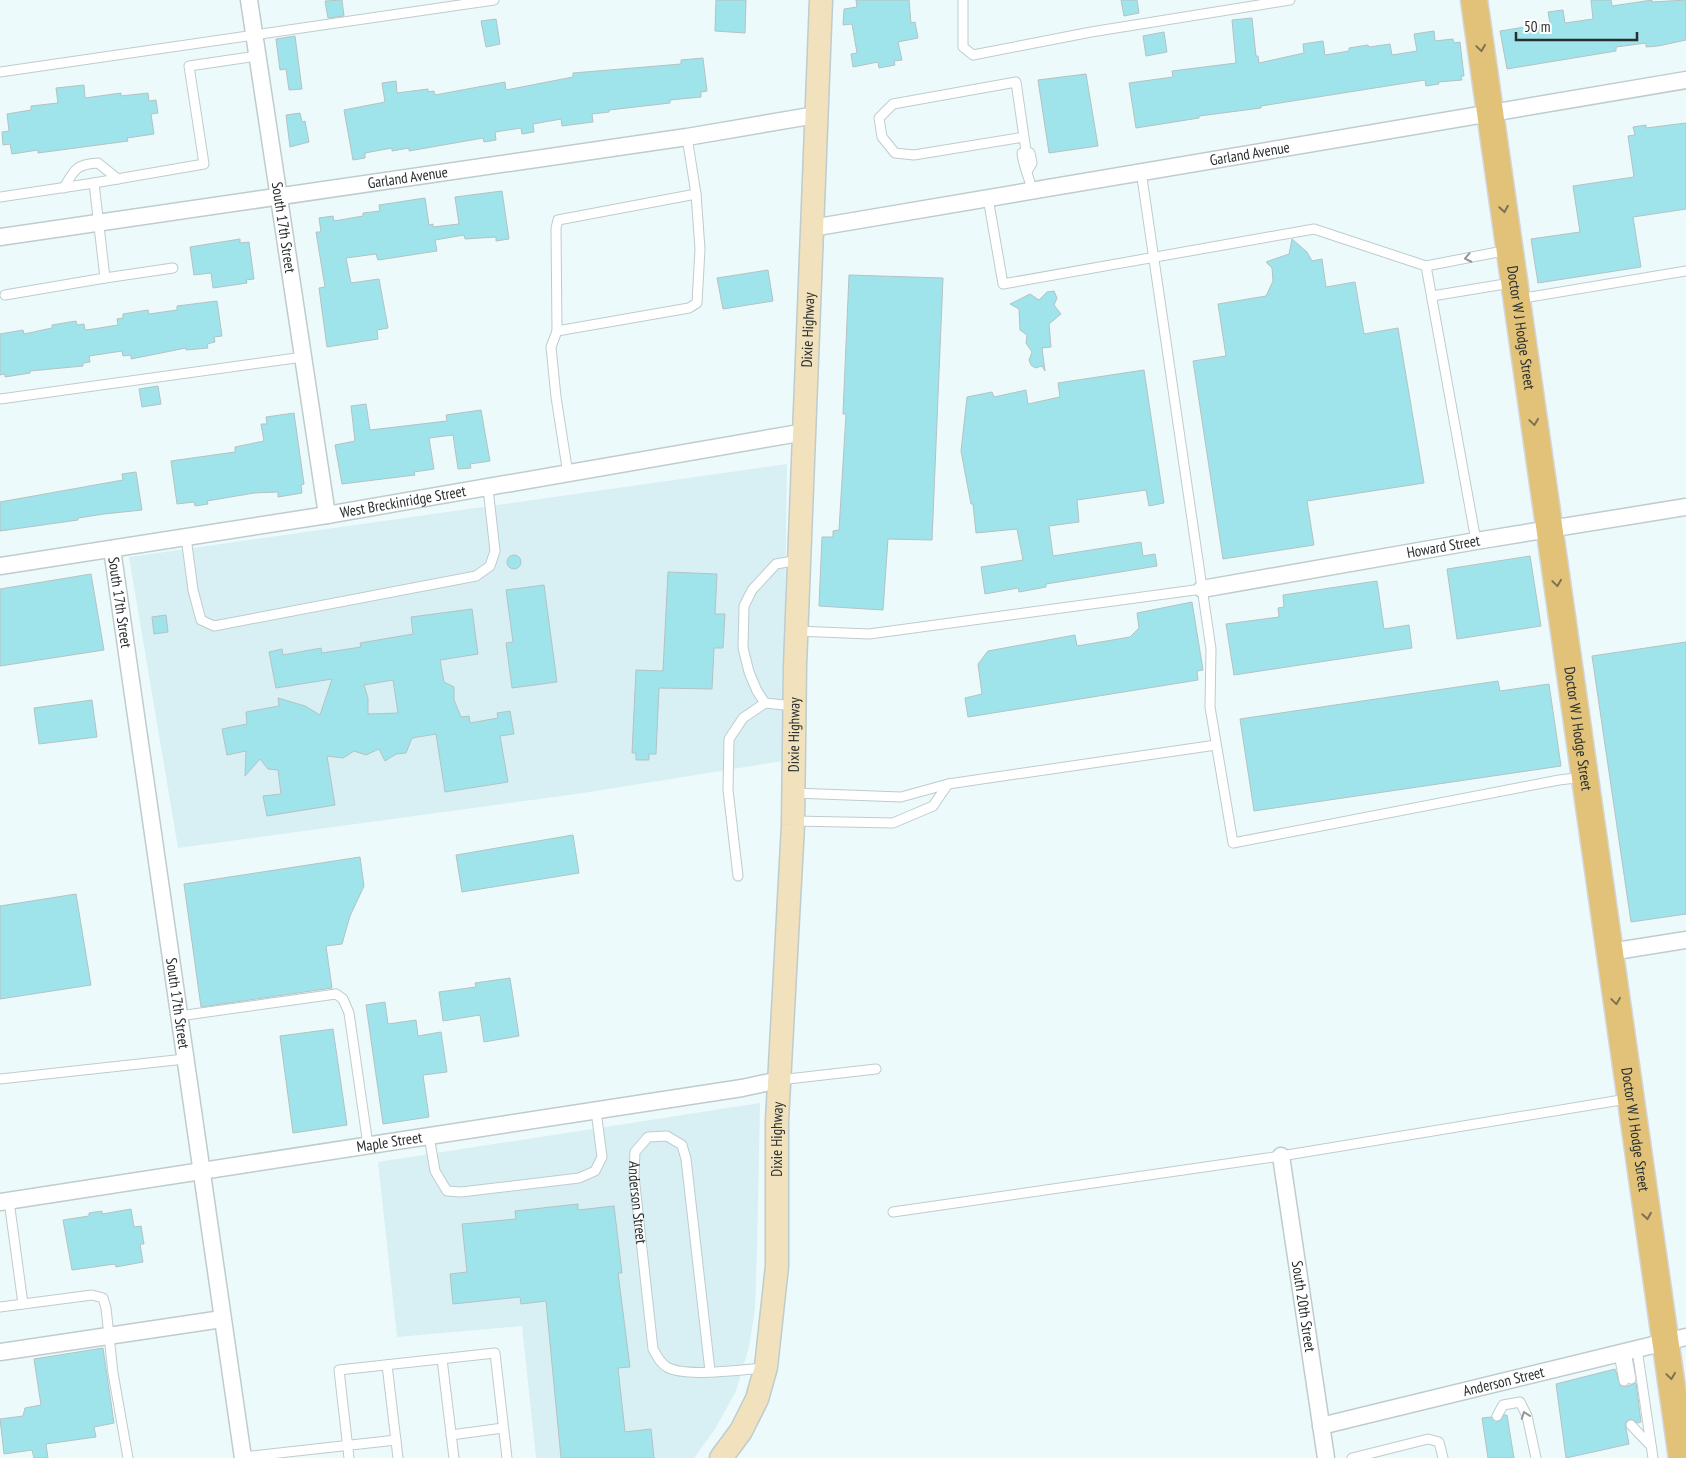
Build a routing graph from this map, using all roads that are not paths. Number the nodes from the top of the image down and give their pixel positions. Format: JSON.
{"nodes":[{"id":1,"x":249,"y":0,"type":"edge"},
{"id":2,"x":494,"y":0,"type":"edge"},
{"id":3,"x":821,"y":0,"type":"edge"},
{"id":4,"x":963,"y":0,"type":"edge"},
{"id":5,"x":1290,"y":0,"type":"edge"},
{"id":6,"x":1474,"y":0,"type":"edge"},
{"id":7,"x":254,"y":34,"type":"junction"},
{"id":8,"x":257,"y":56,"type":"junction"},
{"id":9,"x":0,"y":72,"type":"edge"},
{"id":10,"x":1686,"y":80,"type":"edge"},
{"id":11,"x":1490,"y":113,"type":"junction"},
{"id":12,"x":816,"y":115,"type":"junction"},
{"id":13,"x":687,"y":137,"type":"junction"},
{"id":14,"x":1024,"y":138,"type":"junction"},
{"id":15,"x":1141,"y":172,"type":"junction"},
{"id":16,"x":118,"y":179,"type":"junction"},
{"id":17,"x":94,"y":183,"type":"junction"},
{"id":18,"x":64,"y":188,"type":"junction"},
{"id":19,"x":1032,"y":190,"type":"junction"},
{"id":20,"x":696,"y":194,"type":"junction"},
{"id":21,"x":278,"y":195,"type":"junction"},
{"id":22,"x":0,"y":197,"type":"edge"},
{"id":23,"x":988,"y":198,"type":"junction"},
{"id":24,"x":100,"y":222,"type":"junction"},
{"id":25,"x":812,"y":228,"type":"junction"},
{"id":26,"x":0,"y":237,"type":"edge"},
{"id":27,"x":1510,"y":249,"type":"junction"},
{"id":28,"x":1154,"y":256,"type":"junction"},
{"id":29,"x":1426,"y":266,"type":"junction"},
{"id":30,"x":173,"y":268,"type":"dead end"},
{"id":31,"x":1686,"y":271,"type":"edge"},
{"id":32,"x":105,"y":278,"type":"junction"},
{"id":33,"x":1516,"y":290,"type":"junction"},
{"id":34,"x":5,"y":295,"type":"dead end"},
{"id":35,"x":1432,"y":296,"type":"junction"},
{"id":36,"x":557,"y":331,"type":"junction"},
{"id":37,"x":303,"y":357,"type":"junction"},
{"id":38,"x":0,"y":400,"type":"edge"},
{"id":39,"x":805,"y":432,"type":"junction"},
{"id":40,"x":568,"y":474,"type":"junction"},
{"id":41,"x":488,"y":488,"type":"junction"},
{"id":42,"x":1686,"y":508,"type":"edge"},
{"id":43,"x":327,"y":515,"type":"junction"},
{"id":44,"x":1550,"y":529,"type":"junction"},
{"id":45,"x":186,"y":537,"type":"junction"},
{"id":46,"x":1476,"y":541,"type":"junction"},
{"id":47,"x":112,"y":548,"type":"junction"},
{"id":48,"x":799,"y":560,"type":"junction"},
{"id":49,"x":0,"y":566,"type":"edge"},
{"id":50,"x":1202,"y":589,"type":"junction"},
{"id":51,"x":796,"y":631,"type":"junction"},
{"id":52,"x":765,"y":703,"type":"junction"},
{"id":53,"x":795,"y":706,"type":"junction"},
{"id":54,"x":1216,"y":745,"type":"junction"},
{"id":55,"x":1584,"y":777,"type":"junction"},
{"id":56,"x":948,"y":784,"type":"junction"},
{"id":57,"x":794,"y":793,"type":"junction"},
{"id":58,"x":793,"y":821,"type":"junction"},
{"id":59,"x":738,"y":876,"type":"dead end"},
{"id":60,"x":1686,"y":940,"type":"edge"},
{"id":61,"x":1610,"y":952,"type":"junction"},
{"id":62,"x":179,"y":1016,"type":"junction"},
{"id":63,"x":185,"y":1059,"type":"junction"},
{"id":64,"x":876,"y":1068,"type":"dead end"},
{"id":65,"x":0,"y":1079,"type":"edge"},
{"id":66,"x":779,"y":1080,"type":"junction"},
{"id":67,"x":1630,"y":1098,"type":"junction"},
{"id":68,"x":596,"y":1111,"type":"junction"},
{"id":69,"x":429,"y":1136,"type":"junction"},
{"id":70,"x":368,"y":1145,"type":"junction"},
{"id":71,"x":1281,"y":1156,"type":"junction"},
{"id":72,"x":201,"y":1171,"type":"junction"},
{"id":73,"x":5,"y":1202,"type":"edge"},
{"id":74,"x":893,"y":1212,"type":"dead end"},
{"id":75,"x":24,"y":1304,"type":"junction"},
{"id":76,"x":0,"y":1307,"type":"edge"},
{"id":77,"x":222,"y":1319,"type":"junction"},
{"id":78,"x":110,"y":1335,"type":"junction"},
{"id":79,"x":1676,"y":1340,"type":"edge"},
{"id":80,"x":0,"y":1352,"type":"edge"},
{"id":81,"x":1628,"y":1352,"type":"junction"},
{"id":82,"x":442,"y":1359,"type":"junction"},
{"id":83,"x":387,"y":1365,"type":"junction"},
{"id":84,"x":766,"y":1368,"type":"junction"},
{"id":85,"x":710,"y":1370,"type":"junction"},
{"id":86,"x":1628,"y":1380,"type":"dead end"},
{"id":87,"x":1498,"y":1416,"type":"dead end"},
{"id":88,"x":1634,"y":1424,"type":"dead end"},
{"id":89,"x":1321,"y":1426,"type":"junction"},
{"id":90,"x":503,"y":1428,"type":"junction"},
{"id":91,"x":451,"y":1435,"type":"junction"},
{"id":92,"x":396,"y":1440,"type":"junction"},
{"id":93,"x":348,"y":1446,"type":"junction"},
{"id":94,"x":1651,"y":1446,"type":"junction"},
{"id":95,"x":128,"y":1458,"type":"edge"},
{"id":96,"x":240,"y":1458,"type":"edge"},
{"id":97,"x":349,"y":1458,"type":"edge"},
{"id":98,"x":398,"y":1458,"type":"edge"},
{"id":99,"x":454,"y":1458,"type":"edge"},
{"id":100,"x":507,"y":1458,"type":"edge"},
{"id":101,"x":722,"y":1458,"type":"edge"},
{"id":102,"x":1326,"y":1458,"type":"edge"},
{"id":103,"x":1352,"y":1458,"type":"edge"},
{"id":104,"x":1443,"y":1458,"type":"edge"},
{"id":105,"x":1536,"y":1458,"type":"edge"},
{"id":106,"x":1653,"y":1458,"type":"edge"},
{"id":107,"x":1682,"y":1458,"type":"edge"}],
"edges":[{"from":1,"to":7,"type":"street","name":"South 17th Street"},
{"from":2,"to":7,"type":"lane"},
{"from":3,"to":12,"type":"street","name":"Dixie Highway"},
{"from":4,"to":5,"type":"lane"},
{"from":6,"to":11,"type":"main road","name":"Doctor W J Hodge Street","one_way":true},
{"from":7,"to":8,"type":"street","name":"South 17th Street"},
{"from":7,"to":9,"type":"lane"},
{"from":8,"to":16,"type":"lane"},
{"from":8,"to":21,"type":"street","name":"South 17th Street"},
{"from":10,"to":11,"type":"street","name":"Garland Avenue"},
{"from":11,"to":15,"type":"street","name":"Garland Avenue"},
{"from":11,"to":27,"type":"main road","name":"Doctor W J Hodge Street","one_way":true},
{"from":12,"to":13,"type":"street","name":"Garland Avenue"},
{"from":12,"to":25,"type":"street","name":"Dixie Highway"},
{"from":13,"to":20,"type":"lane"},
{"from":13,"to":21,"type":"street","name":"Garland Avenue"},
{"from":14,"to":14,"type":"lane"},
{"from":14,"to":19,"type":"lane"},
{"from":15,"to":19,"type":"street","name":"Garland Avenue"},
{"from":15,"to":28,"type":"lane"},
{"from":16,"to":17,"type":"lane"},
{"from":16,"to":18,"type":"lane"},
{"from":17,"to":18,"type":"lane"},
{"from":17,"to":24,"type":"lane"},
{"from":18,"to":22,"type":"lane"},
{"from":19,"to":23,"type":"street","name":"Garland Avenue"},
{"from":20,"to":36,"type":"lane"},
{"from":20,"to":36,"type":"lane"},
{"from":21,"to":24,"type":"street","name":"Garland Avenue"},
{"from":21,"to":37,"type":"street","name":"South 17th Street"},
{"from":23,"to":25,"type":"street","name":"Garland Avenue"},
{"from":23,"to":28,"type":"lane"},
{"from":24,"to":26,"type":"street","name":"Garland Avenue"},
{"from":24,"to":32,"type":"lane"},
{"from":25,"to":39,"type":"street","name":"Dixie Highway"},
{"from":27,"to":29,"type":"lane","one_way":true},
{"from":27,"to":33,"type":"main road","name":"Doctor W J Hodge Street"},
{"from":28,"to":29,"type":"lane"},
{"from":28,"to":50,"type":"lane"},
{"from":29,"to":35,"type":"lane"},
{"from":30,"to":32,"type":"lane"},
{"from":31,"to":33,"type":"lane"},
{"from":32,"to":34,"type":"lane"},
{"from":33,"to":35,"type":"lane"},
{"from":33,"to":44,"type":"main road","name":"Doctor W J Hodge Street","one_way":true},
{"from":35,"to":46,"type":"lane"},
{"from":36,"to":40,"type":"lane"},
{"from":37,"to":38,"type":"lane"},
{"from":37,"to":43,"type":"street","name":"South 17th Street"},
{"from":39,"to":40,"type":"street","name":"West Breckinridge Street"},
{"from":39,"to":48,"type":"street","name":"Dixie Highway"},
{"from":40,"to":41,"type":"street","name":"West Breckinridge Street"},
{"from":41,"to":43,"type":"street","name":"West Breckinridge Street"},
{"from":41,"to":45,"type":"lane"},
{"from":42,"to":44,"type":"street","name":"Howard Street"},
{"from":43,"to":45,"type":"street","name":"West Breckinridge Street"},
{"from":44,"to":46,"type":"street","name":"Howard Street"},
{"from":44,"to":55,"type":"main road","name":"Doctor W J Hodge Street","one_way":true},
{"from":45,"to":47,"type":"street","name":"West Breckinridge Street"},
{"from":46,"to":50,"type":"street","name":"Howard Street"},
{"from":47,"to":49,"type":"street","name":"West Breckinridge Street"},
{"from":47,"to":62,"type":"street","name":"South 17th Street"},
{"from":48,"to":51,"type":"street","name":"Dixie Highway"},
{"from":48,"to":52,"type":"lane"},
{"from":50,"to":51,"type":"lane"},
{"from":50,"to":54,"type":"lane"},
{"from":51,"to":53,"type":"street","name":"Dixie Highway"},
{"from":52,"to":53,"type":"lane"},
{"from":52,"to":59,"type":"lane"},
{"from":53,"to":57,"type":"street","name":"Dixie Highway"},
{"from":54,"to":55,"type":"lane"},
{"from":54,"to":56,"type":"lane"},
{"from":55,"to":61,"type":"main road","name":"Doctor W J Hodge Street"},
{"from":56,"to":57,"type":"lane"},
{"from":56,"to":58,"type":"lane"},
{"from":57,"to":58,"type":"street","name":"Dixie Highway"},
{"from":58,"to":66,"type":"street","name":"Dixie Highway"},
{"from":60,"to":61,"type":"street"},
{"from":61,"to":67,"type":"main road","name":"Doctor W J Hodge Street","one_way":true},
{"from":62,"to":63,"type":"street","name":"South 17th Street"},
{"from":62,"to":70,"type":"lane"},
{"from":63,"to":65,"type":"lane"},
{"from":63,"to":72,"type":"street","name":"South 17th Street"},
{"from":64,"to":66,"type":"lane"},
{"from":66,"to":68,"type":"street","name":"Maple Street"},
{"from":66,"to":84,"type":"street","name":"Dixie Highway"},
{"from":67,"to":71,"type":"lane"},
{"from":67,"to":79,"type":"main road","name":"Doctor W J Hodge Street","one_way":true},
{"from":68,"to":69,"type":"street","name":"Maple Street"},
{"from":68,"to":69,"type":"lane"},
{"from":69,"to":70,"type":"street","name":"Maple Street"},
{"from":70,"to":72,"type":"street","name":"Maple Street"},
{"from":71,"to":74,"type":"lane"},
{"from":71,"to":89,"type":"street","name":"South 20th Street"},
{"from":72,"to":73,"type":"street","name":"Maple Street"},
{"from":72,"to":77,"type":"street","name":"South 17th Street"},
{"from":73,"to":75,"type":"lane"},
{"from":75,"to":76,"type":"lane"},
{"from":75,"to":78,"type":"lane"},
{"from":77,"to":78,"type":"street"},
{"from":77,"to":96,"type":"street","name":"South 17th Street"},
{"from":78,"to":80,"type":"street"},
{"from":78,"to":95,"type":"lane"},
{"from":79,"to":81,"type":"street","name":"Anderson Street"},
{"from":79,"to":107,"type":"main road","name":"Doctor W J Hodge Street","one_way":true},
{"from":81,"to":86,"type":"lane"},
{"from":81,"to":89,"type":"street","name":"Anderson Street"},
{"from":81,"to":94,"type":"lane"},
{"from":82,"to":83,"type":"lane"},
{"from":82,"to":90,"type":"lane"},
{"from":82,"to":91,"type":"lane"},
{"from":83,"to":92,"type":"lane"},
{"from":83,"to":93,"type":"lane"},
{"from":84,"to":85,"type":"lane","name":"Anderson Street"},
{"from":84,"to":101,"type":"street","name":"Dixie Highway"},
{"from":85,"to":85,"type":"lane","name":"Anderson Street"},
{"from":105,"to":87,"type":"lane","one_way":true},
{"from":88,"to":94,"type":"lane"},
{"from":89,"to":102,"type":"street","name":"South 20th Street"},
{"from":90,"to":91,"type":"lane"},
{"from":90,"to":100,"type":"lane"},
{"from":91,"to":99,"type":"lane"},
{"from":92,"to":93,"type":"lane"},
{"from":92,"to":98,"type":"lane"},
{"from":93,"to":96,"type":"lane"},
{"from":93,"to":97,"type":"lane"},
{"from":94,"to":106,"type":"lane"},
{"from":103,"to":104,"type":"lane"}]}
